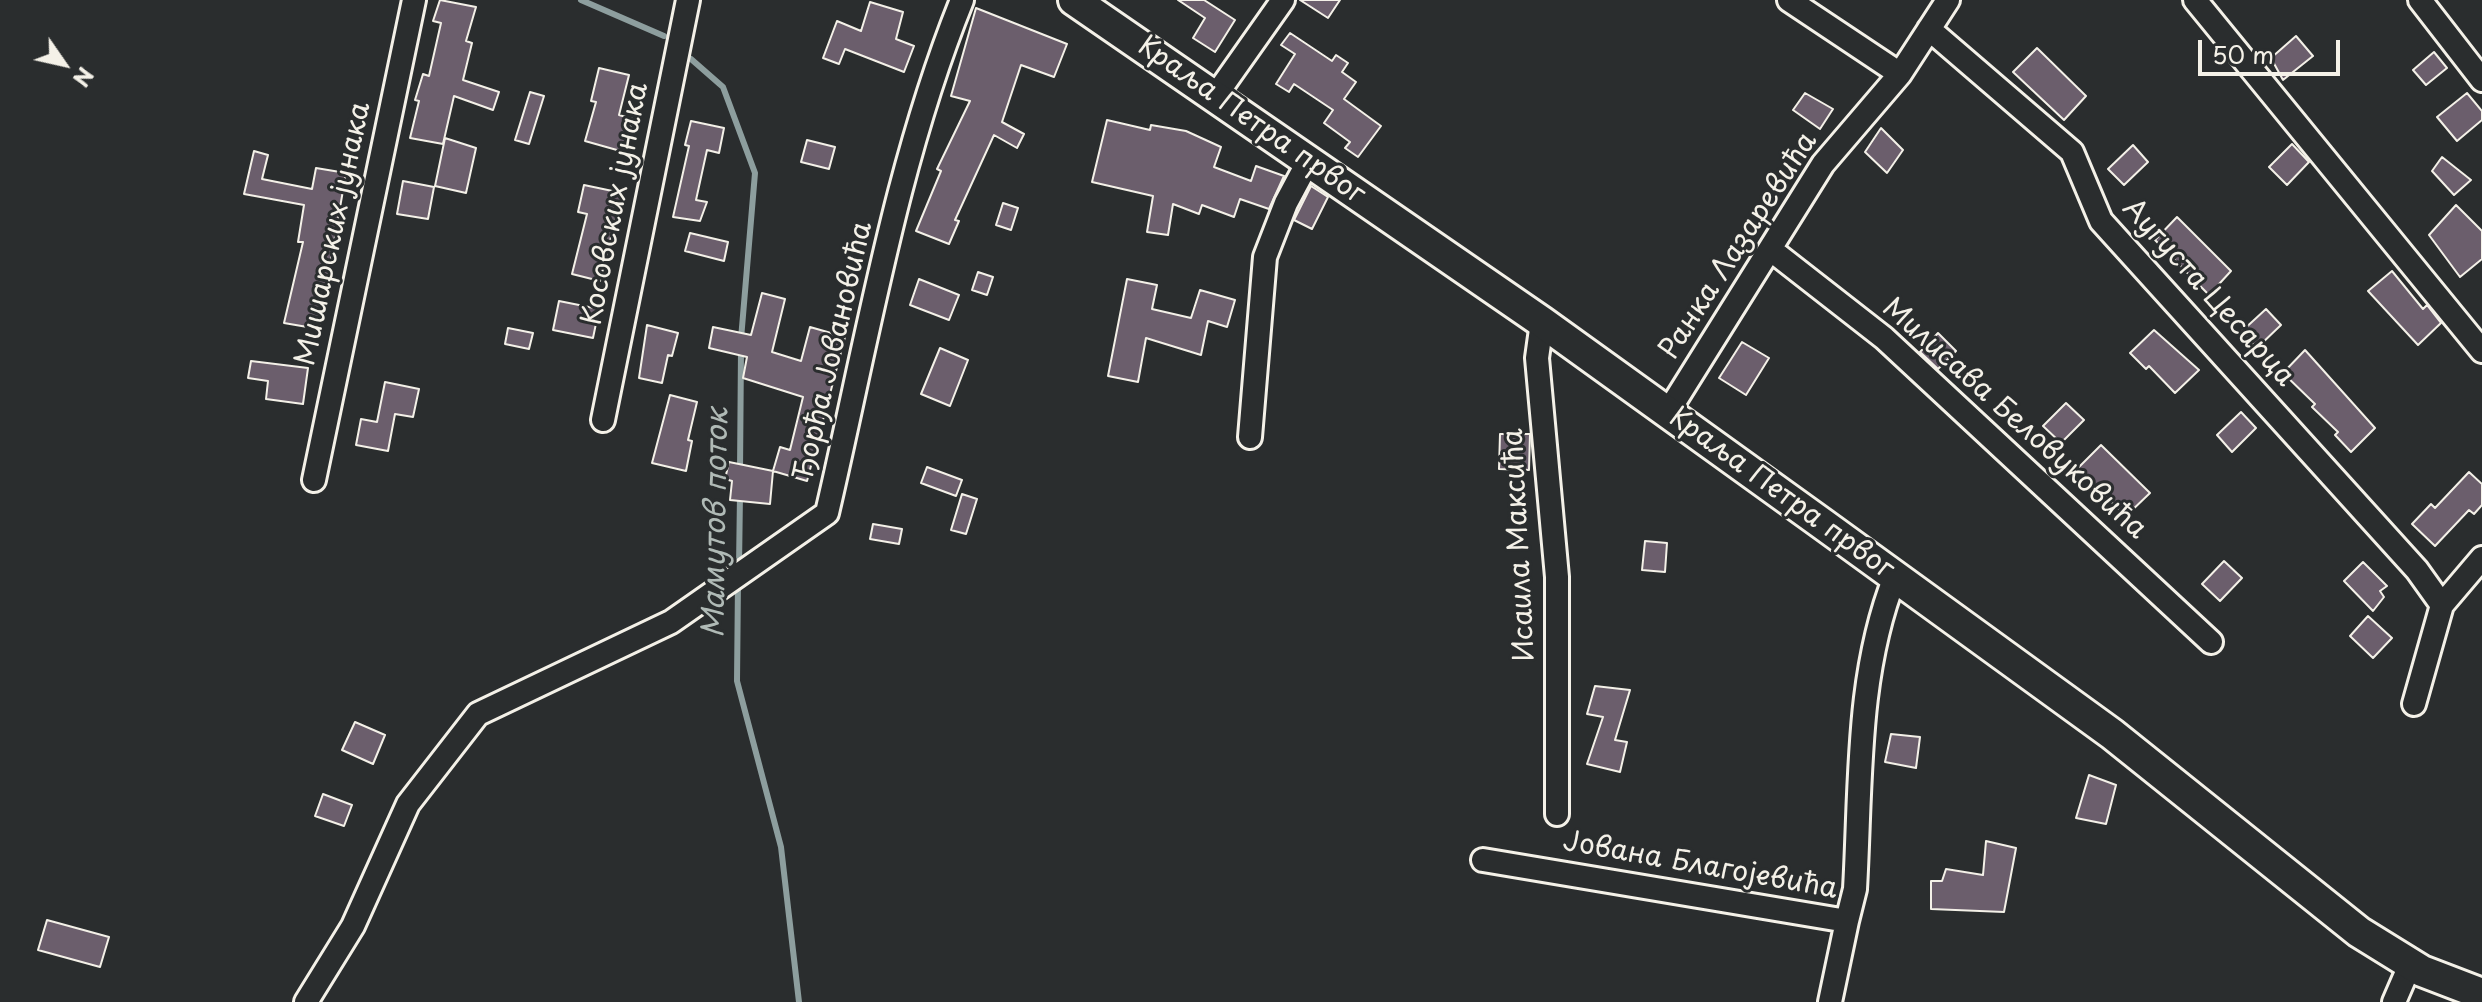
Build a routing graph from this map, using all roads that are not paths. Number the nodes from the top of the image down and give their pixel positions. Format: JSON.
{"nodes":[{"id":1,"x":414,"y":0,"type":"edge"},
{"id":2,"x":688,"y":0,"type":"edge"},
{"id":3,"x":962,"y":0,"type":"edge"},
{"id":4,"x":1074,"y":0,"type":"edge"},
{"id":5,"x":1283,"y":0,"type":"edge"},
{"id":6,"x":1789,"y":0,"type":"edge"},
{"id":7,"x":1948,"y":0,"type":"edge"},
{"id":8,"x":2195,"y":0,"type":"edge"},
{"id":9,"x":2420,"y":0,"type":"edge"},
{"id":10,"x":1929,"y":29,"type":"junction"},
{"id":11,"x":1900,"y":74,"type":"junction"},
{"id":12,"x":2482,"y":80,"type":"edge"},
{"id":13,"x":1216,"y":95,"type":"junction"},
{"id":14,"x":1309,"y":160,"type":"junction"},
{"id":15,"x":1770,"y":249,"type":"junction"},
{"id":16,"x":1542,"y":322,"type":"junction"},
{"id":17,"x":2482,"y":351,"type":"edge"},
{"id":18,"x":1668,"y":412,"type":"junction"},
{"id":19,"x":603,"y":420,"type":"dead end"},
{"id":20,"x":1250,"y":437,"type":"dead end"},
{"id":21,"x":314,"y":480,"type":"dead end"},
{"id":22,"x":2482,"y":558,"type":"edge"},
{"id":23,"x":1895,"y":577,"type":"junction"},
{"id":24,"x":2442,"y":605,"type":"junction"},
{"id":25,"x":2211,"y":642,"type":"dead end"},
{"id":26,"x":2414,"y":704,"type":"dead end"},
{"id":27,"x":1557,"y":814,"type":"dead end"},
{"id":28,"x":1483,"y":860,"type":"dead end"},
{"id":29,"x":1847,"y":921,"type":"junction"},
{"id":30,"x":2410,"y":965,"type":"junction"},
{"id":31,"x":2482,"y":994,"type":"edge"},
{"id":32,"x":306,"y":1002,"type":"edge"},
{"id":33,"x":1830,"y":1002,"type":"edge"},
{"id":34,"x":2394,"y":1002,"type":"edge"}],
"edges":[{"from":1,"to":21,"type":"street","name":"Мишарских јунака"},
{"from":2,"to":19,"type":"street","name":"Косовских јунака"},
{"from":3,"to":32,"type":"street","name":"Ђорђа Јовановића"},
{"from":4,"to":13,"type":"street","name":"Краља Петра првог"},
{"from":5,"to":13,"type":"street"},
{"from":6,"to":11,"type":"street"},
{"from":7,"to":10,"type":"street","name":"Ранка Лазаревића"},
{"from":8,"to":17,"type":"street"},
{"from":9,"to":12,"type":"street"},
{"from":10,"to":11,"type":"street","name":"Ранка Лазаревића"},
{"from":10,"to":24,"type":"street","name":"Аугуста Цесарца"},
{"from":11,"to":15,"type":"street","name":"Ранка Лазаревића"},
{"from":13,"to":14,"type":"street","name":"Краља Петра првог"},
{"from":14,"to":16,"type":"street","name":"Краља Петра првог"},
{"from":14,"to":20,"type":"street"},
{"from":15,"to":18,"type":"street","name":"Ранка Лазаревића"},
{"from":15,"to":25,"type":"street","name":"Милисава Беловуковића"},
{"from":16,"to":18,"type":"street","name":"Краља Петра првог"},
{"from":16,"to":27,"type":"street","name":"Исаила Максића"},
{"from":18,"to":23,"type":"street","name":"Краља Петра првог"},
{"from":22,"to":24,"type":"street"},
{"from":23,"to":29,"type":"street","name":"Јована Благојевића"},
{"from":23,"to":30,"type":"street","name":"Краља Петра првог"},
{"from":24,"to":26,"type":"street"},
{"from":28,"to":29,"type":"street","name":"Јована Благојевића"},
{"from":29,"to":33,"type":"street"},
{"from":30,"to":31,"type":"street","name":"Краља Петра првог"},
{"from":30,"to":34,"type":"street"}]}
